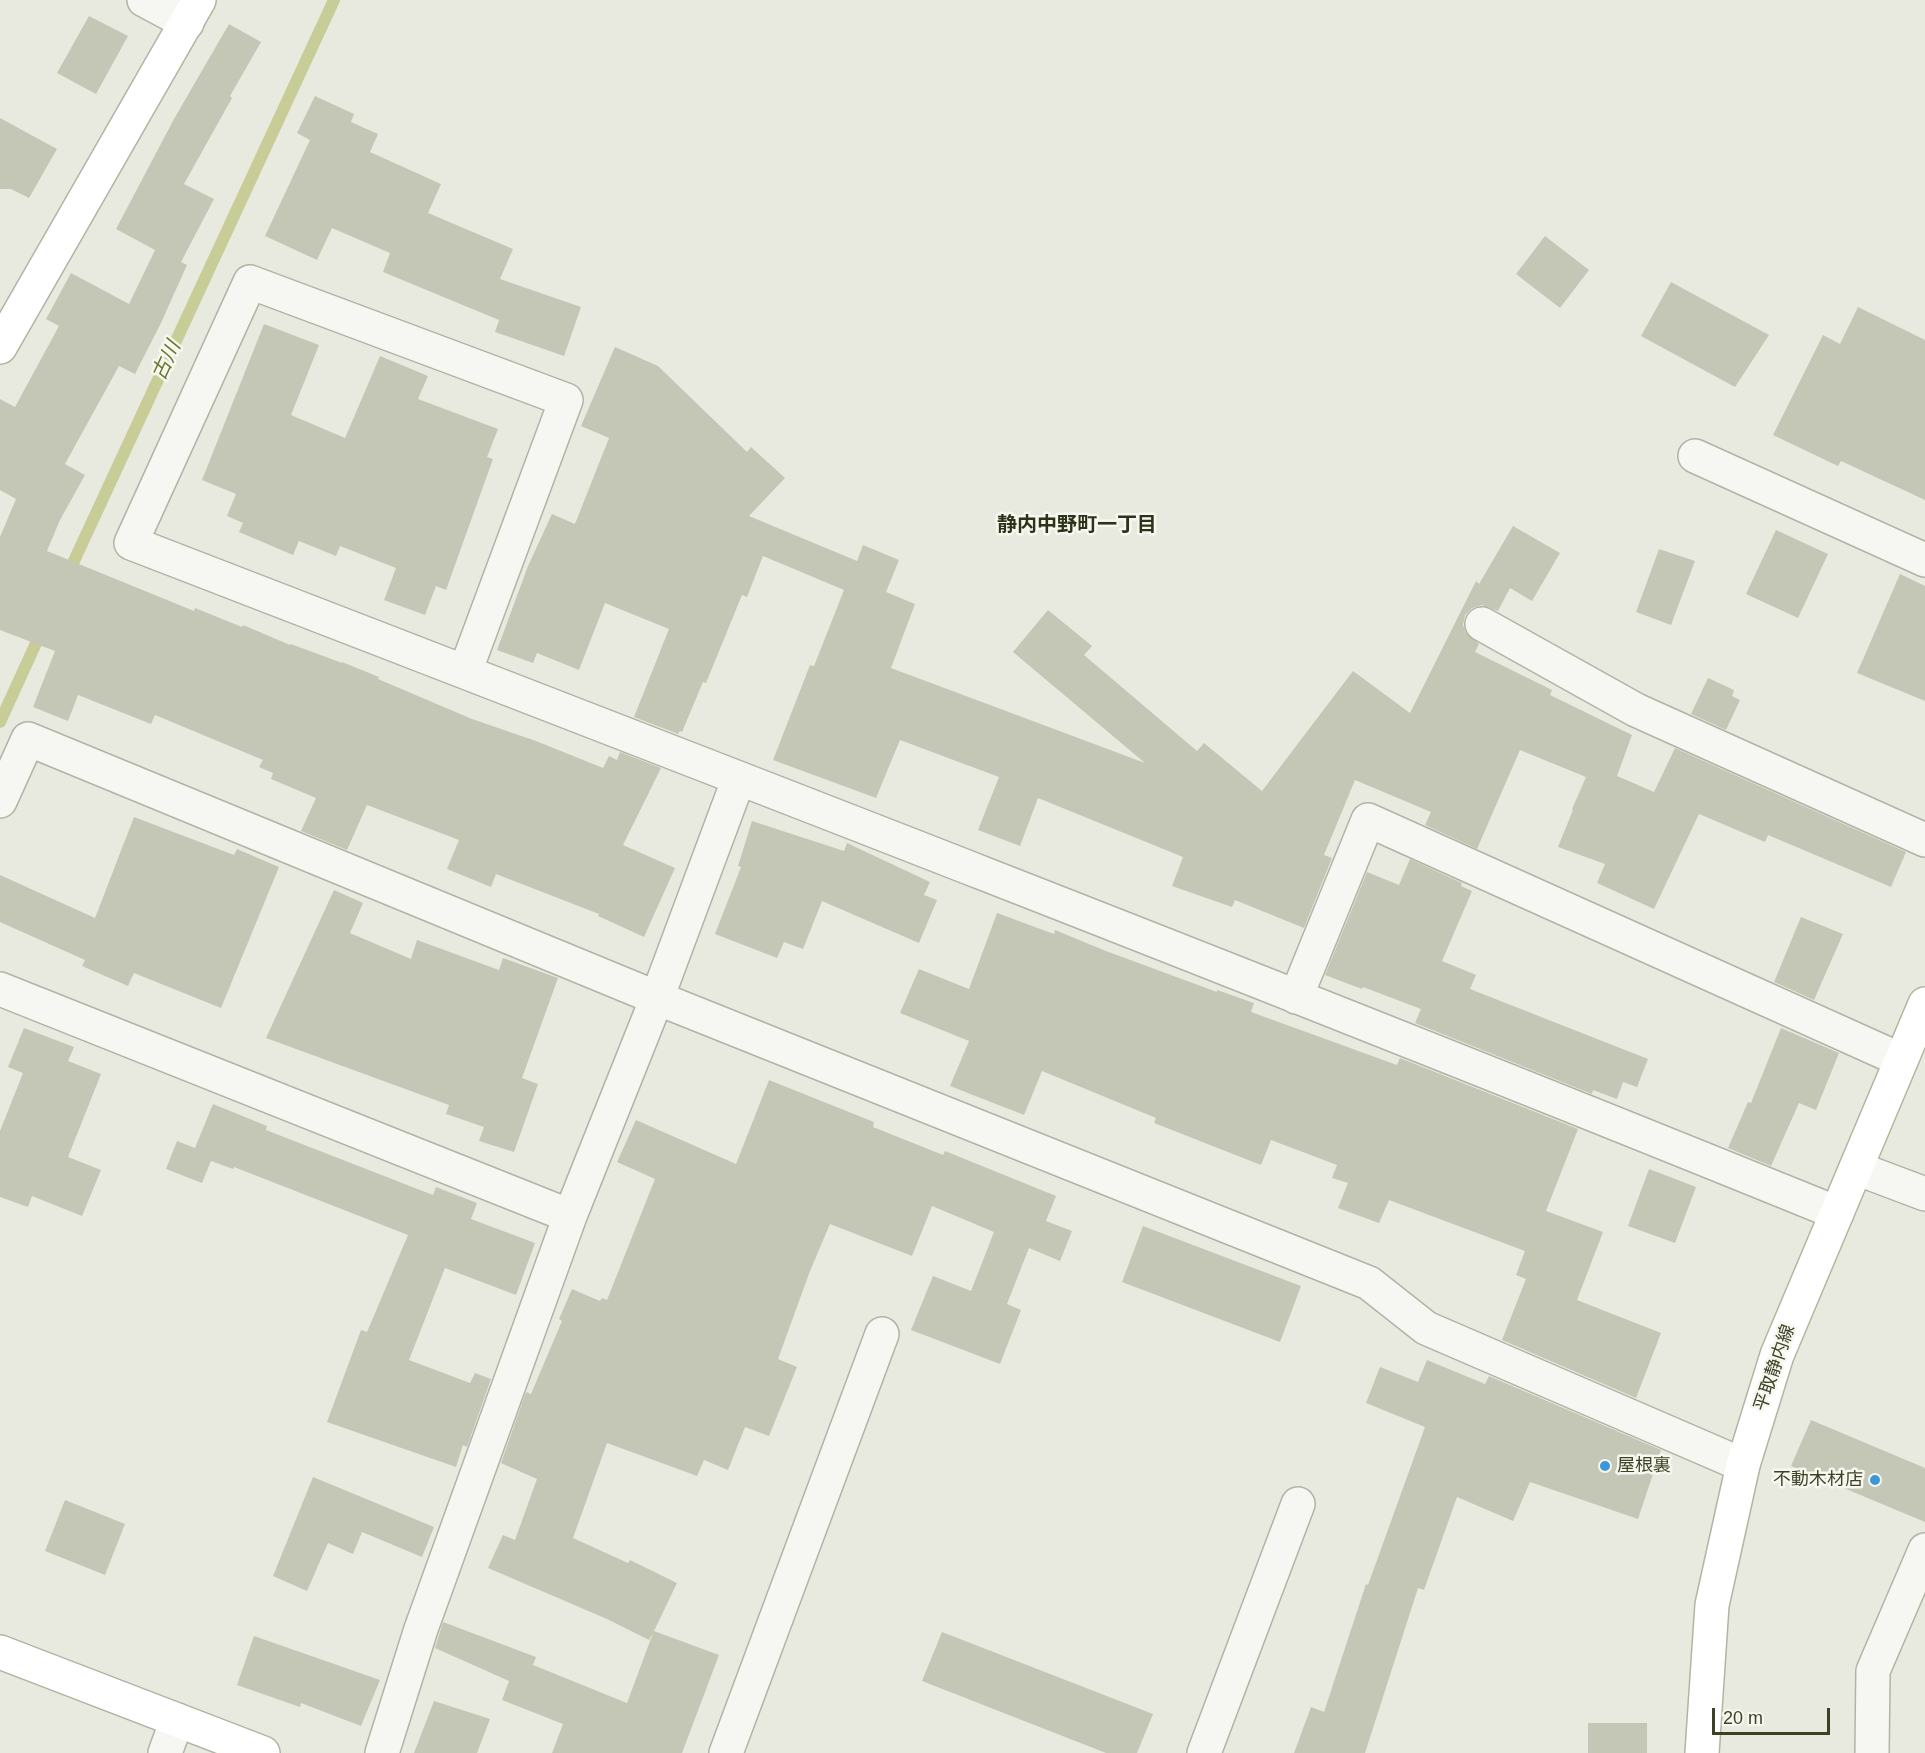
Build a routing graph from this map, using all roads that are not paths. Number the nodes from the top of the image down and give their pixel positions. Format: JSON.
{"nodes":[{"id":1,"x":144,"y":0,"type":"edge"},
{"id":2,"x":193,"y":11,"type":"edge"},
{"id":3,"x":8,"y":312,"type":"edge"},
{"id":4,"x":0,"y":347,"type":"edge"},
{"id":5,"x":1695,"y":456,"type":"dead end"},
{"id":6,"x":1925,"y":560,"type":"edge"},
{"id":7,"x":1482,"y":624,"type":"dead end"},
{"id":8,"x":465,"y":672,"type":"junction"},
{"id":9,"x":739,"y":778,"type":"junction"},
{"id":10,"x":0,"y":801,"type":"edge"},
{"id":11,"x":1925,"y":840,"type":"edge"},
{"id":12,"x":0,"y":989,"type":"edge"},
{"id":13,"x":1296,"y":997,"type":"junction"},
{"id":14,"x":657,"y":998,"type":"junction"},
{"id":15,"x":1925,"y":1004,"type":"edge"},
{"id":16,"x":1901,"y":1060,"type":"junction"},
{"id":17,"x":1856,"y":1168,"type":"junction"},
{"id":18,"x":1925,"y":1194,"type":"edge"},
{"id":19,"x":1837,"y":1213,"type":"junction"},
{"id":20,"x":570,"y":1216,"type":"junction"},
{"id":21,"x":882,"y":1334,"type":"dead end"},
{"id":22,"x":1743,"y":1465,"type":"junction"},
{"id":23,"x":1298,"y":1504,"type":"dead end"},
{"id":24,"x":1925,"y":1550,"type":"edge"},
{"id":25,"x":0,"y":1652,"type":"edge"},
{"id":26,"x":177,"y":1720,"type":"junction"},
{"id":27,"x":165,"y":1753,"type":"edge"},
{"id":28,"x":263,"y":1753,"type":"edge"},
{"id":29,"x":382,"y":1753,"type":"edge"},
{"id":30,"x":726,"y":1753,"type":"edge"},
{"id":31,"x":1204,"y":1753,"type":"edge"},
{"id":32,"x":1702,"y":1753,"type":"edge"},
{"id":33,"x":1872,"y":1753,"type":"edge"}],
"edges":[{"from":1,"to":2,"type":"street"},
{"from":2,"to":3,"type":"main road"},
{"from":3,"to":4,"type":"main road"},
{"from":5,"to":6,"type":"street"},
{"from":7,"to":11,"type":"street"},
{"from":8,"to":8,"type":"street"},
{"from":8,"to":9,"type":"street"},
{"from":9,"to":13,"type":"street"},
{"from":9,"to":14,"type":"street"},
{"from":10,"to":14,"type":"street"},
{"from":12,"to":20,"type":"street"},
{"from":13,"to":16,"type":"street"},
{"from":13,"to":19,"type":"street"},
{"from":14,"to":20,"type":"street"},
{"from":14,"to":22,"type":"street"},
{"from":15,"to":16,"type":"main road","name":"平取静内線"},
{"from":16,"to":17,"type":"main road","name":"平取静内線"},
{"from":17,"to":18,"type":"street"},
{"from":17,"to":19,"type":"main road","name":"平取静内線"},
{"from":19,"to":22,"type":"main road","name":"平取静内線"},
{"from":20,"to":29,"type":"street"},
{"from":21,"to":30,"type":"street"},
{"from":22,"to":32,"type":"main road","name":"平取静内線"},
{"from":23,"to":31,"type":"street"},
{"from":24,"to":33,"type":"street"},
{"from":25,"to":26,"type":"main road"},
{"from":26,"to":27,"type":"street"},
{"from":26,"to":28,"type":"main road"}]}
